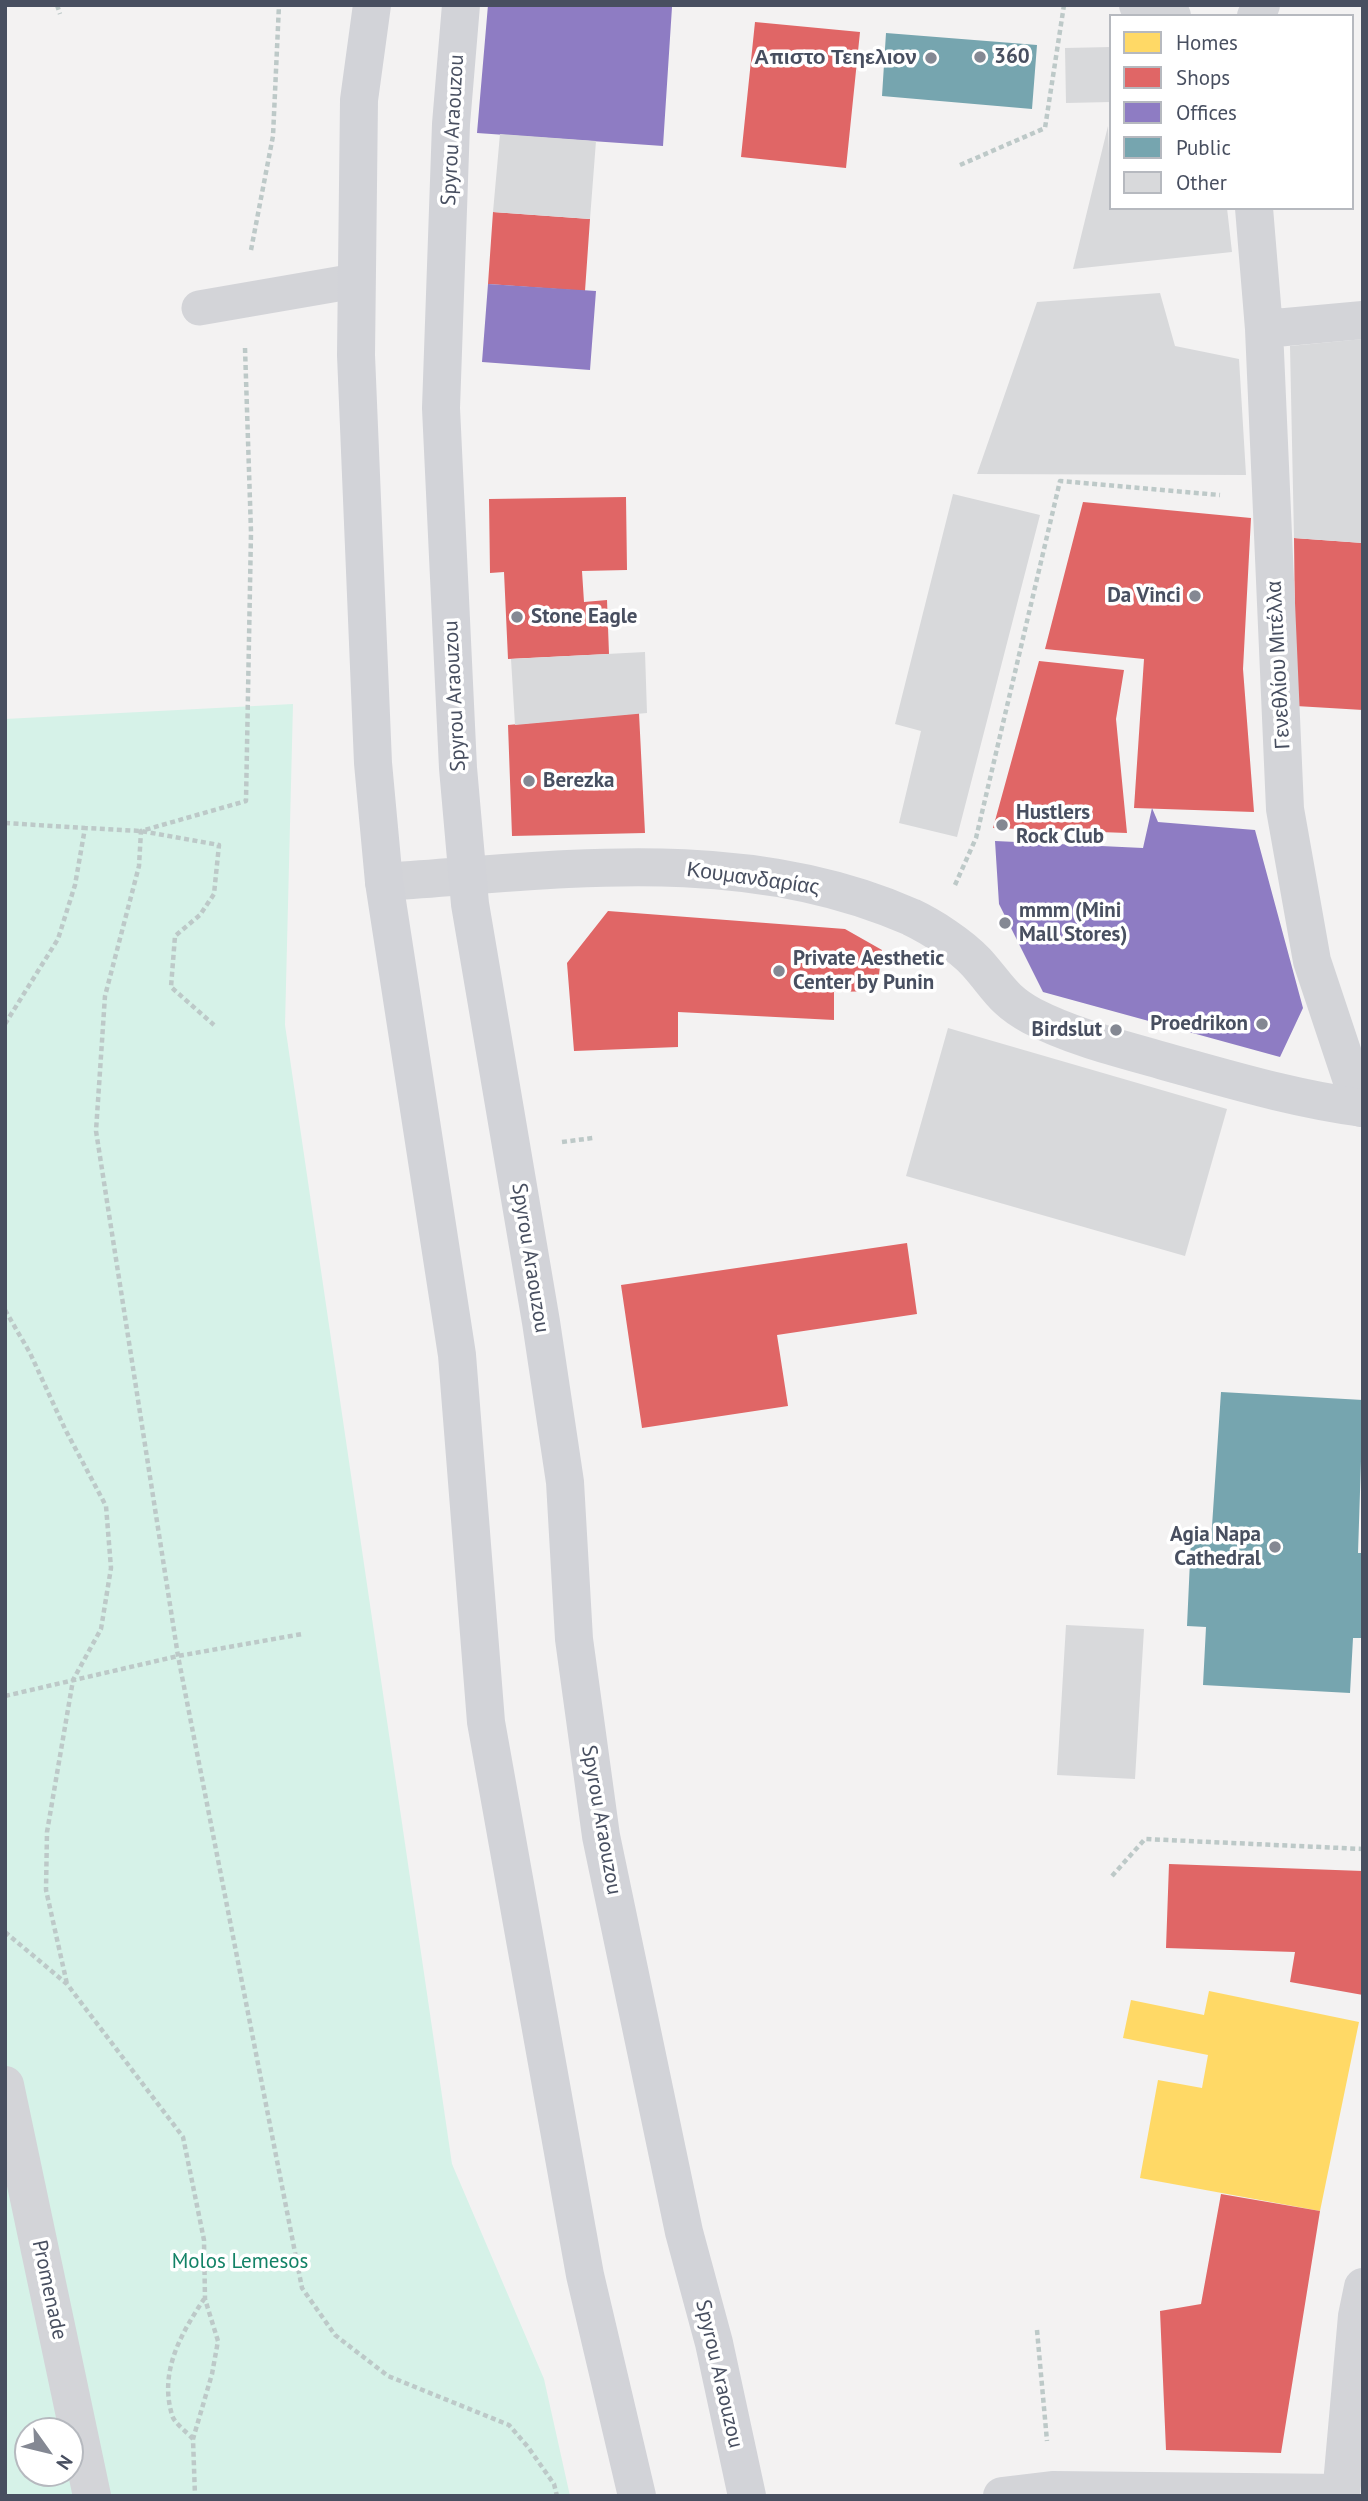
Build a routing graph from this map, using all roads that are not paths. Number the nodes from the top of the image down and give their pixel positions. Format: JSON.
{"nodes":[{"id":1,"x":373,"y":5,"type":"edge"},
{"id":2,"x":461,"y":5,"type":"edge"},
{"id":3,"x":1138,"y":5,"type":"edge"},
{"id":4,"x":1169,"y":14,"type":"edge"},
{"id":5,"x":1254,"y":210,"type":"edge"},
{"id":6,"x":355,"y":281,"type":"junction"},
{"id":7,"x":199,"y":308,"type":"dead end"},
{"id":8,"x":1363,"y":320,"type":"edge"},
{"id":9,"x":1264,"y":330,"type":"junction"},
{"id":10,"x":467,"y":877,"type":"junction"},
{"id":11,"x":384,"y":882,"type":"junction"},
{"id":12,"x":1362,"y":1109,"type":"edge"},
{"id":13,"x":5,"y":2085,"type":"edge"},
{"id":14,"x":1363,"y":2287,"type":"edge"},
{"id":15,"x":1341,"y":2494,"type":"edge"},
{"id":16,"x":92,"y":2496,"type":"edge"},
{"id":17,"x":636,"y":2496,"type":"edge"},
{"id":18,"x":747,"y":2496,"type":"edge"},
{"id":19,"x":1002,"y":2496,"type":"edge"}],
"edges":[{"from":1,"to":6,"type":"main road"},
{"from":2,"to":10,"type":"main road","name":"Spyrou Araouzou"},
{"from":3,"to":4,"type":"street"},
{"from":5,"to":9,"type":"street","name":"Γενεθλίου Μιτέλλα"},
{"from":6,"to":7,"type":"lane"},
{"from":6,"to":11,"type":"main road"},
{"from":8,"to":9,"type":"street"},
{"from":9,"to":12,"type":"street","name":"Γενεθλίου Μιτέλλα"},
{"from":10,"to":11,"type":"street","name":"Κουμανδαρίας"},
{"from":10,"to":12,"type":"street","name":"Κουμανδαρίας"},
{"from":10,"to":18,"type":"main road","name":"Spyrou Araouzou"},
{"from":11,"to":17,"type":"main road"},
{"from":13,"to":16,"type":"street","name":"Promenade"},
{"from":14,"to":15,"type":"street"},
{"from":15,"to":19,"type":"street"}]}
